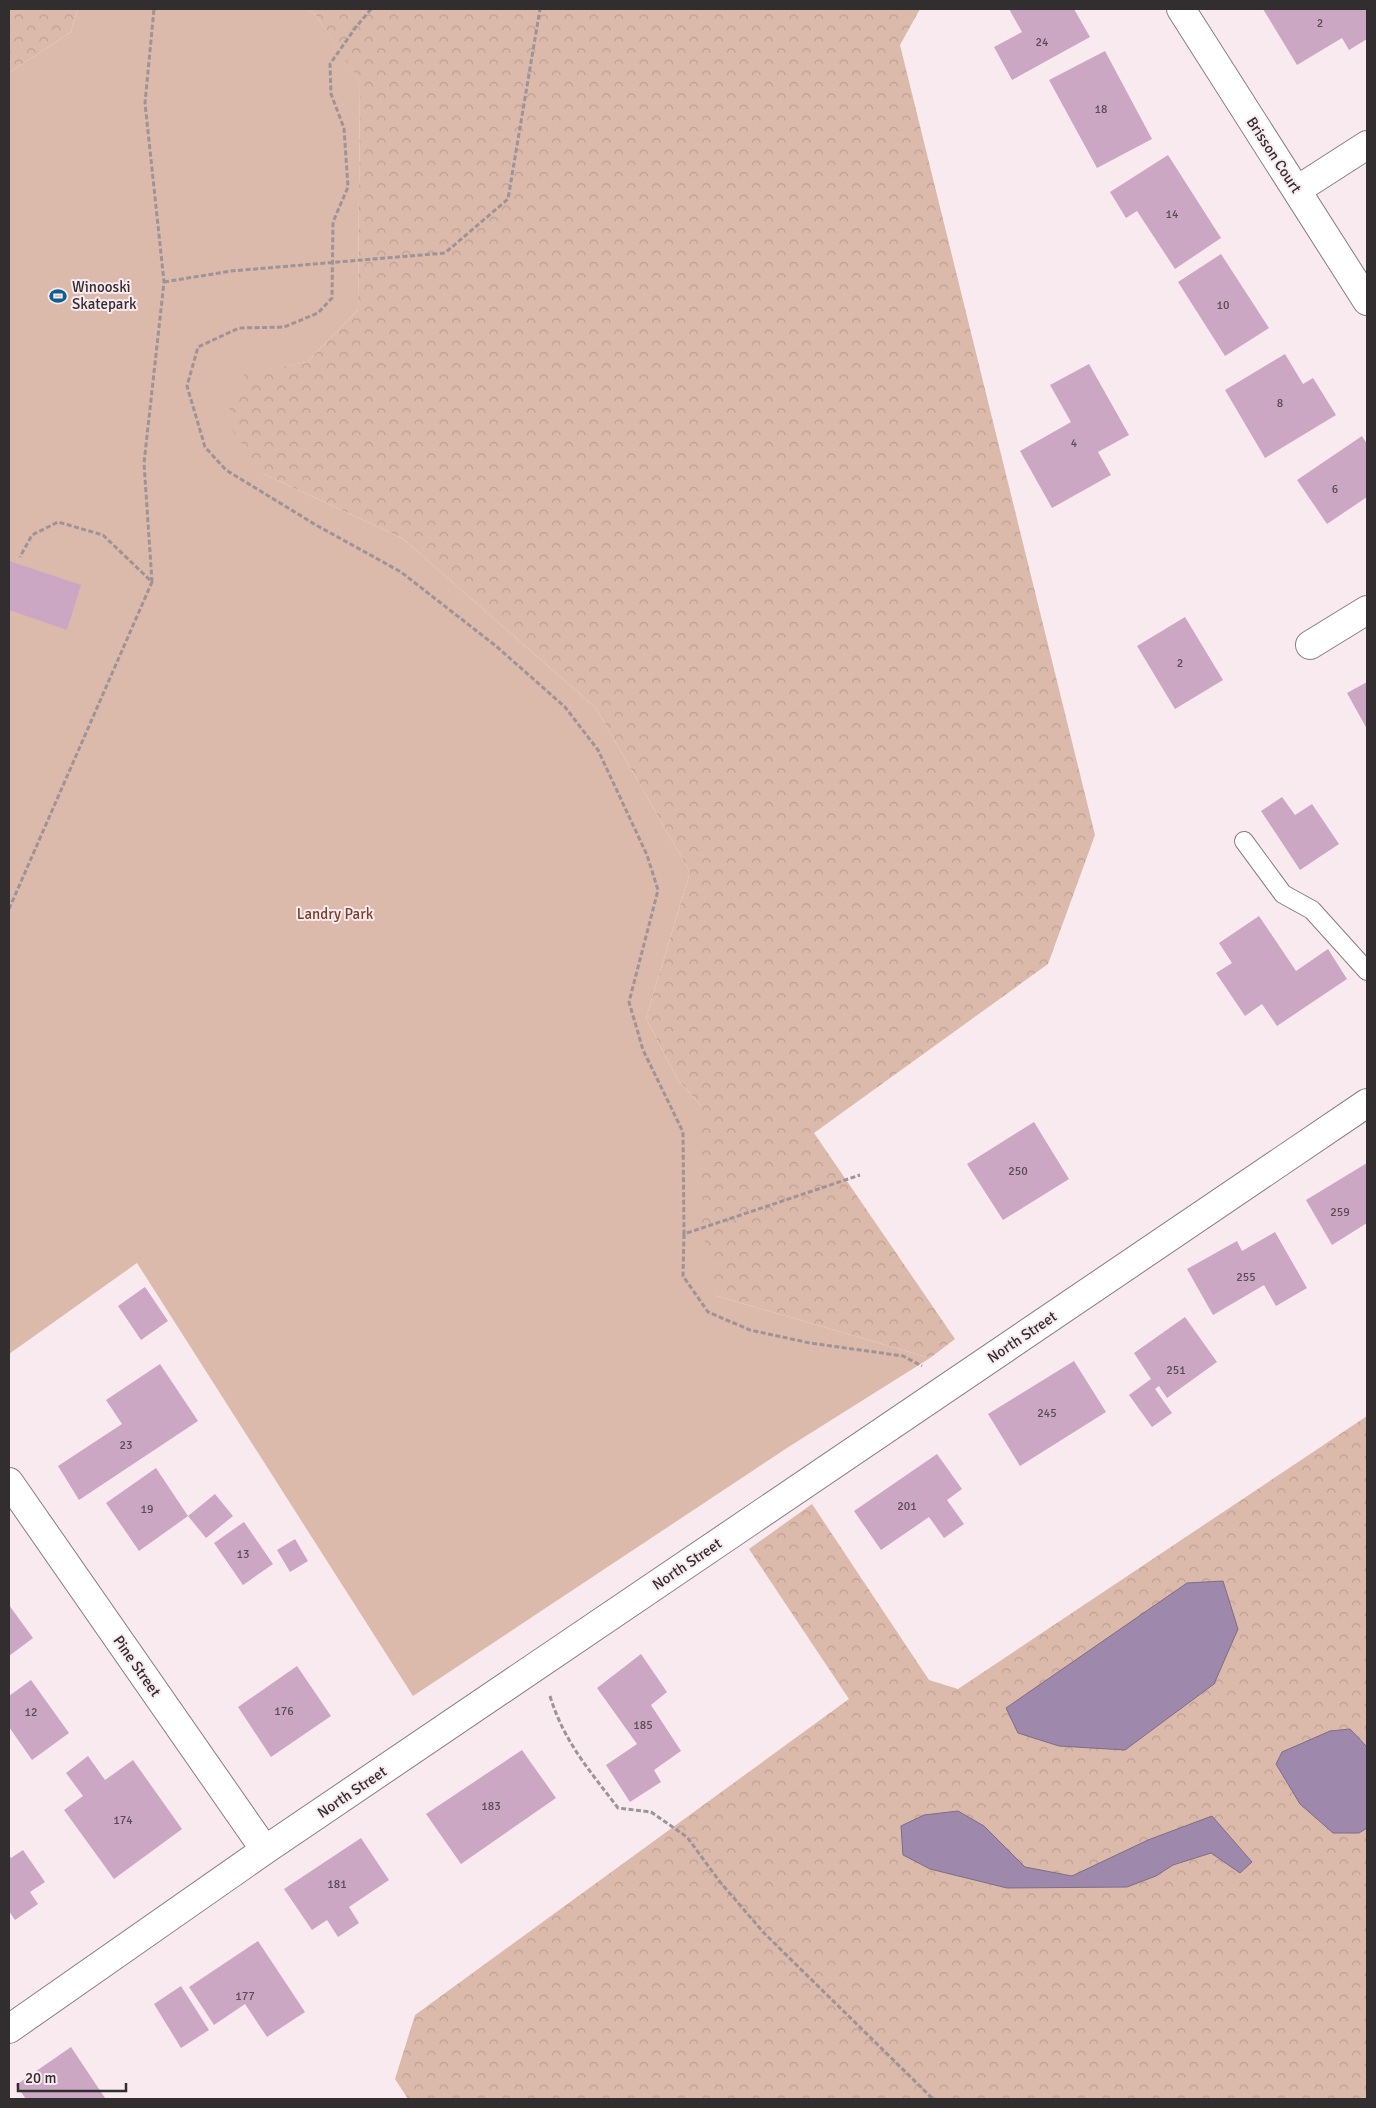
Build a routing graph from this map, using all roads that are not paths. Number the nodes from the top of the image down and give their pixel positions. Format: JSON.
{"nodes":[{"id":1,"x":1181,"y":9,"type":"edge"},
{"id":2,"x":1367,"y":144,"type":"edge"},
{"id":3,"x":1296,"y":190,"type":"junction"},
{"id":4,"x":1367,"y":301,"type":"edge"},
{"id":5,"x":1367,"y":610,"type":"edge"},
{"id":6,"x":1310,"y":645,"type":"dead end"},
{"id":7,"x":1244,"y":841,"type":"dead end"},
{"id":8,"x":1367,"y":971,"type":"edge"},
{"id":9,"x":1367,"y":1103,"type":"edge"},
{"id":10,"x":9,"y":1482,"type":"edge"},
{"id":11,"x":265,"y":1850,"type":"junction"},
{"id":12,"x":9,"y":2029,"type":"edge"}],
"edges":[{"from":1,"to":3,"type":"street","name":"Brisson Court"},
{"from":2,"to":3,"type":"street"},
{"from":3,"to":4,"type":"street","name":"Brisson Court"},
{"from":5,"to":6,"type":"street"},
{"from":7,"to":8,"type":"lane"},
{"from":9,"to":11,"type":"street","name":"North Street"},
{"from":10,"to":11,"type":"street","name":"Pine Street"},
{"from":11,"to":12,"type":"street","name":"North Street"}]}
